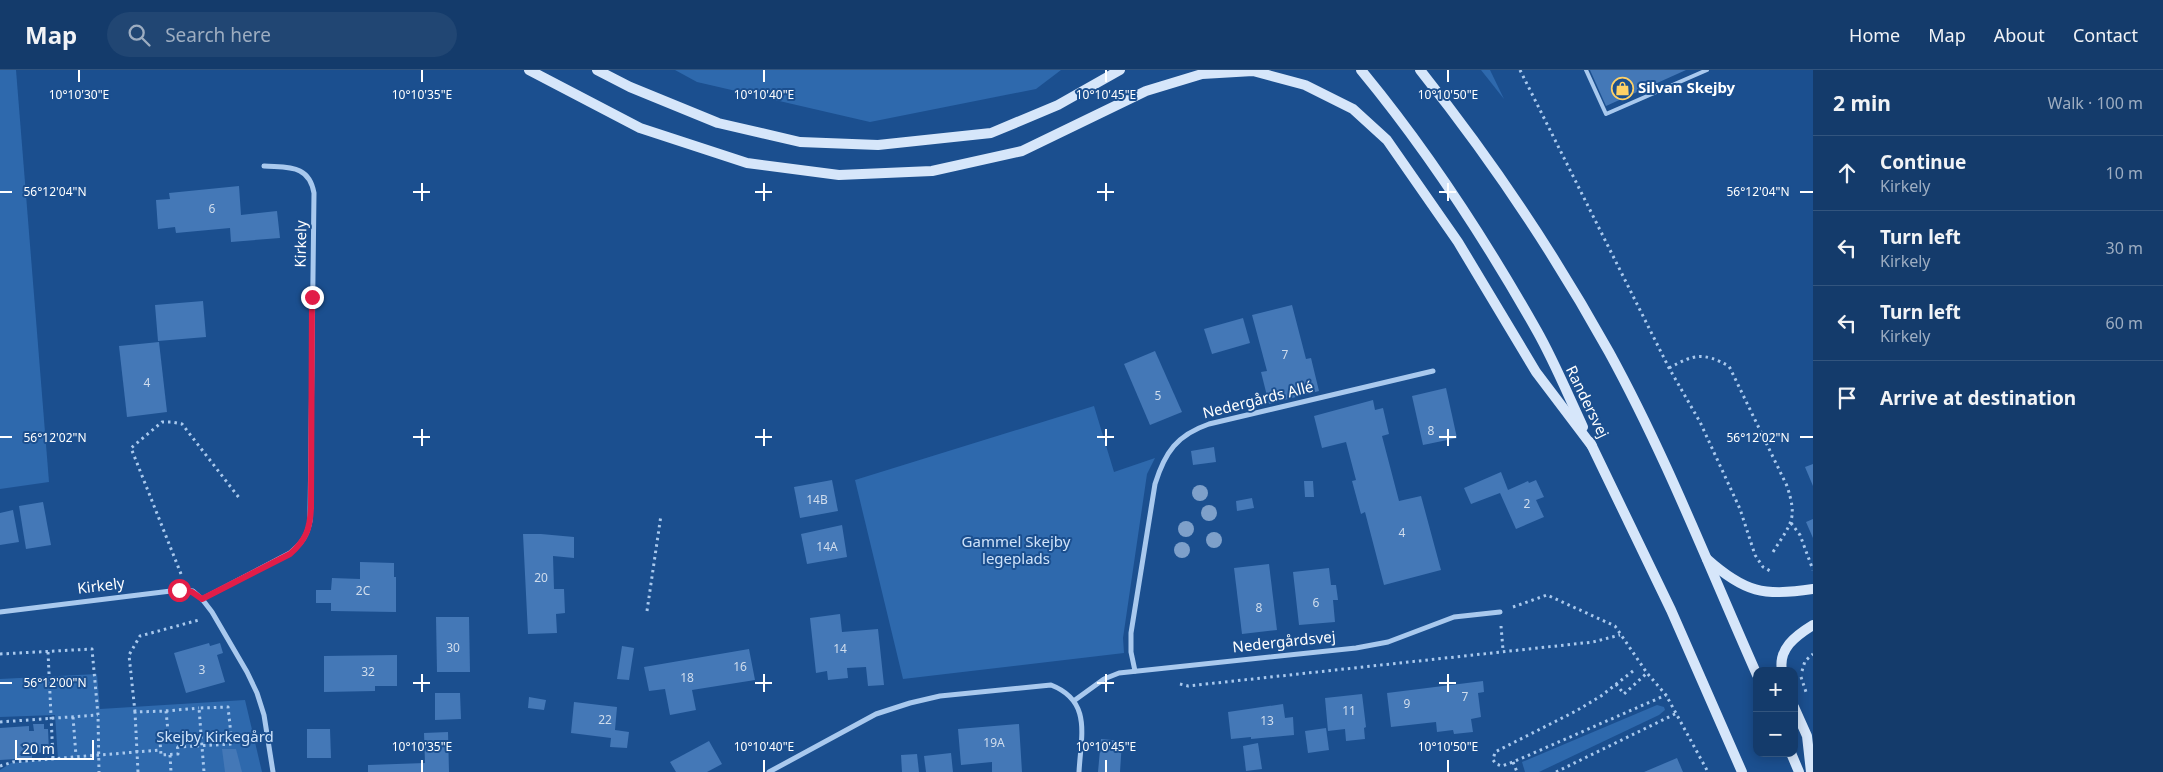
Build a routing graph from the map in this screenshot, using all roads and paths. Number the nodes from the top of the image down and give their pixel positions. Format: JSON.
{"nodes":[{"id":1,"x":529,"y":70,"type":"edge"},
{"id":2,"x":597,"y":70,"type":"edge"},
{"id":3,"x":1120,"y":70,"type":"edge"},
{"id":4,"x":1360,"y":70,"type":"edge"},
{"id":5,"x":1420,"y":70,"type":"edge"},
{"id":6,"x":1520,"y":70,"type":"edge"},
{"id":7,"x":1586,"y":70,"type":"edge"},
{"id":8,"x":1707,"y":70,"type":"edge"},
{"id":9,"x":264,"y":166,"type":"dead end"},
{"id":10,"x":1669,"y":368,"type":"junction"},
{"id":11,"x":1434,"y":372,"type":"dead end"},
{"id":12,"x":1592,"y":446,"type":"junction"},
{"id":13,"x":240,"y":499,"type":"dead end"},
{"id":14,"x":661,"y":516,"type":"dead end"},
{"id":15,"x":1791,"y":523,"type":"junction"},
{"id":16,"x":1773,"y":552,"type":"dead end"},
{"id":17,"x":1705,"y":557,"type":"junction"},
{"id":18,"x":1813,"y":570,"type":"edge"},
{"id":19,"x":1779,"y":575,"type":"dead end"},
{"id":20,"x":1813,"y":589,"type":"edge"},
{"id":21,"x":188,"y":591,"type":"junction"},
{"id":22,"x":202,"y":599,"type":"junction"},
{"id":23,"x":647,"y":611,"type":"dead end"},
{"id":24,"x":0,"y":612,"type":"edge"},
{"id":25,"x":1500,"y":612,"type":"junction"},
{"id":26,"x":214,"y":616,"type":"junction"},
{"id":27,"x":1813,"y":625,"type":"edge"},
{"id":28,"x":1620,"y":635,"type":"junction"},
{"id":29,"x":1503,"y":650,"type":"junction"},
{"id":30,"x":48,"y":652,"type":"junction"},
{"id":31,"x":0,"y":654,"type":"edge"},
{"id":32,"x":1813,"y":654,"type":"edge"},
{"id":33,"x":1753,"y":667,"type":"edge"},
{"id":34,"x":1781,"y":667,"type":"edge"},
{"id":35,"x":1135,"y":670,"type":"junction"},
{"id":36,"x":1633,"y":670,"type":"dead end"},
{"id":37,"x":1647,"y":673,"type":"junction"},
{"id":38,"x":1179,"y":684,"type":"dead end"},
{"id":39,"x":1616,"y":684,"type":"junction"},
{"id":40,"x":1807,"y":694,"type":"dead end"},
{"id":41,"x":1666,"y":695,"type":"junction"},
{"id":42,"x":1075,"y":700,"type":"junction"},
{"id":43,"x":199,"y":708,"type":"junction"},
{"id":44,"x":166,"y":711,"type":"junction"},
{"id":45,"x":135,"y":712,"type":"junction"},
{"id":46,"x":1796,"y":712,"type":"edge"},
{"id":47,"x":1677,"y":713,"type":"junction"},
{"id":48,"x":98,"y":715,"type":"junction"},
{"id":49,"x":73,"y":717,"type":"junction"},
{"id":50,"x":51,"y":718,"type":"junction"},
{"id":51,"x":0,"y":722,"type":"edge"},
{"id":52,"x":169,"y":741,"type":"junction"},
{"id":53,"x":202,"y":746,"type":"junction"},
{"id":54,"x":178,"y":747,"type":"junction"},
{"id":55,"x":161,"y":750,"type":"junction"},
{"id":56,"x":138,"y":751,"type":"junction"},
{"id":57,"x":100,"y":754,"type":"junction"},
{"id":58,"x":170,"y":755,"type":"junction"},
{"id":59,"x":76,"y":756,"type":"junction"},
{"id":60,"x":1793,"y":757,"type":"edge"},
{"id":61,"x":53,"y":758,"type":"junction"},
{"id":62,"x":1513,"y":762,"type":"junction"},
{"id":63,"x":0,"y":766,"type":"edge"},
{"id":64,"x":99,"y":772,"type":"edge"},
{"id":65,"x":138,"y":772,"type":"edge"},
{"id":66,"x":171,"y":772,"type":"edge"},
{"id":67,"x":204,"y":772,"type":"edge"},
{"id":68,"x":273,"y":772,"type":"edge"},
{"id":69,"x":769,"y":772,"type":"edge"},
{"id":70,"x":1079,"y":772,"type":"edge"},
{"id":71,"x":1517,"y":772,"type":"edge"},
{"id":72,"x":1556,"y":772,"type":"edge"},
{"id":73,"x":1708,"y":772,"type":"edge"},
{"id":74,"x":1742,"y":772,"type":"edge"},
{"id":75,"x":1799,"y":772,"type":"edge"},
{"id":76,"x":1811,"y":772,"type":"edge"}],
"edges":[{"from":1,"to":12,"type":"main road"},
{"from":2,"to":3,"type":"main road"},
{"from":4,"to":12,"type":"main road","name":"Randersvej"},
{"from":5,"to":17,"type":"main road"},
{"from":6,"to":10,"type":"path"},
{"from":7,"to":8,"type":"lane"},
{"from":9,"to":22,"type":"street","name":"Kirkely"},
{"from":10,"to":15,"type":"path"},
{"from":10,"to":19,"type":"path"},
{"from":11,"to":35,"type":"street","name":"Nedergårds Allé"},
{"from":12,"to":74,"type":"main road","name":"Randersvej"},
{"from":13,"to":21,"type":"path"},
{"from":14,"to":23,"type":"path"},
{"from":15,"to":16,"type":"path"},
{"from":15,"to":18,"type":"path"},
{"from":17,"to":20,"type":"main road"},
{"from":17,"to":33,"type":"main road"},
{"from":21,"to":22,"type":"street"},
{"from":21,"to":24,"type":"street","name":"Kirkely"},
{"from":22,"to":26,"type":"street"},
{"from":25,"to":28,"type":"path"},
{"from":25,"to":29,"type":"path"},
{"from":25,"to":35,"type":"street","name":"Nedergårdsvej"},
{"from":26,"to":45,"type":"path"},
{"from":26,"to":68,"type":"street"},
{"from":27,"to":34,"type":"main road"},
{"from":28,"to":29,"type":"path"},
{"from":28,"to":37,"type":"path"},
{"from":29,"to":38,"type":"path"},
{"from":30,"to":31,"type":"path"},
{"from":30,"to":48,"type":"path"},
{"from":30,"to":50,"type":"path"},
{"from":32,"to":40,"type":"path"},
{"from":35,"to":42,"type":"street","name":"Nedergårdsvej"},
{"from":36,"to":39,"type":"path"},
{"from":37,"to":39,"type":"path"},
{"from":37,"to":41,"type":"path"},
{"from":39,"to":62,"type":"path"},
{"from":41,"to":47,"type":"path"},
{"from":41,"to":62,"type":"path"},
{"from":42,"to":69,"type":"street"},
{"from":42,"to":70,"type":"street"},
{"from":43,"to":44,"type":"path"},
{"from":43,"to":53,"type":"path"},
{"from":43,"to":53,"type":"path"},
{"from":44,"to":45,"type":"path"},
{"from":44,"to":52,"type":"path"},
{"from":45,"to":56,"type":"path"},
{"from":46,"to":76,"type":"main road"},
{"from":47,"to":72,"type":"path"},
{"from":47,"to":73,"type":"path"},
{"from":48,"to":49,"type":"path"},
{"from":48,"to":57,"type":"path"},
{"from":49,"to":50,"type":"path"},
{"from":49,"to":59,"type":"path"},
{"from":50,"to":51,"type":"path"},
{"from":50,"to":61,"type":"path"},
{"from":52,"to":54,"type":"path"},
{"from":52,"to":55,"type":"path"},
{"from":53,"to":54,"type":"path"},
{"from":53,"to":67,"type":"path"},
{"from":54,"to":58,"type":"path"},
{"from":55,"to":56,"type":"path"},
{"from":55,"to":58,"type":"path"},
{"from":56,"to":57,"type":"path"},
{"from":56,"to":65,"type":"path"},
{"from":57,"to":59,"type":"path"},
{"from":57,"to":64,"type":"path"},
{"from":58,"to":66,"type":"path"},
{"from":59,"to":61,"type":"path"},
{"from":60,"to":75,"type":"main road"},
{"from":61,"to":63,"type":"path"},
{"from":62,"to":71,"type":"path"}]}
